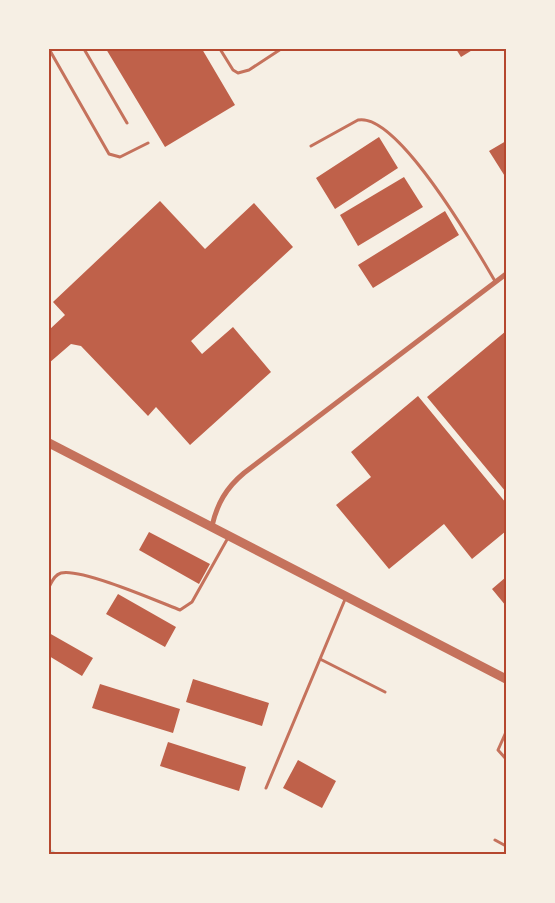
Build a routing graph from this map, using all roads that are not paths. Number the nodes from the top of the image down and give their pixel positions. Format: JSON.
{"nodes":[{"id":1,"x":84,"y":49,"type":"edge"},
{"id":2,"x":220,"y":49,"type":"edge"},
{"id":3,"x":280,"y":49,"type":"edge"},
{"id":4,"x":49,"y":50,"type":"edge"},
{"id":5,"x":127,"y":123,"type":"dead end"},
{"id":6,"x":148,"y":143,"type":"dead end"},
{"id":7,"x":311,"y":146,"type":"dead end"},
{"id":8,"x":506,"y":274,"type":"edge"},
{"id":9,"x":496,"y":282,"type":"junction"},
{"id":10,"x":49,"y":443,"type":"edge"},
{"id":11,"x":212,"y":526,"type":"junction"},
{"id":12,"x":229,"y":536,"type":"junction"},
{"id":13,"x":49,"y":587,"type":"edge"},
{"id":14,"x":346,"y":596,"type":"junction"},
{"id":15,"x":320,"y":659,"type":"junction"},
{"id":16,"x":506,"y":679,"type":"edge"},
{"id":17,"x":385,"y":692,"type":"dead end"},
{"id":18,"x":506,"y":732,"type":"edge"},
{"id":19,"x":506,"y":759,"type":"edge"},
{"id":20,"x":266,"y":788,"type":"dead end"},
{"id":21,"x":495,"y":840,"type":"dead end"},
{"id":22,"x":506,"y":846,"type":"edge"}],
"edges":[{"from":1,"to":5,"type":"lane"},
{"from":2,"to":3,"type":"lane"},
{"from":4,"to":6,"type":"lane"},
{"from":7,"to":9,"type":"lane"},
{"from":8,"to":9,"type":"street"},
{"from":9,"to":11,"type":"street"},
{"from":10,"to":11,"type":"street"},
{"from":11,"to":12,"type":"street"},
{"from":12,"to":13,"type":"lane"},
{"from":12,"to":14,"type":"street"},
{"from":14,"to":15,"type":"lane"},
{"from":14,"to":16,"type":"street"},
{"from":15,"to":17,"type":"lane"},
{"from":15,"to":20,"type":"lane"},
{"from":18,"to":19,"type":"lane"},
{"from":21,"to":22,"type":"lane"}]}
